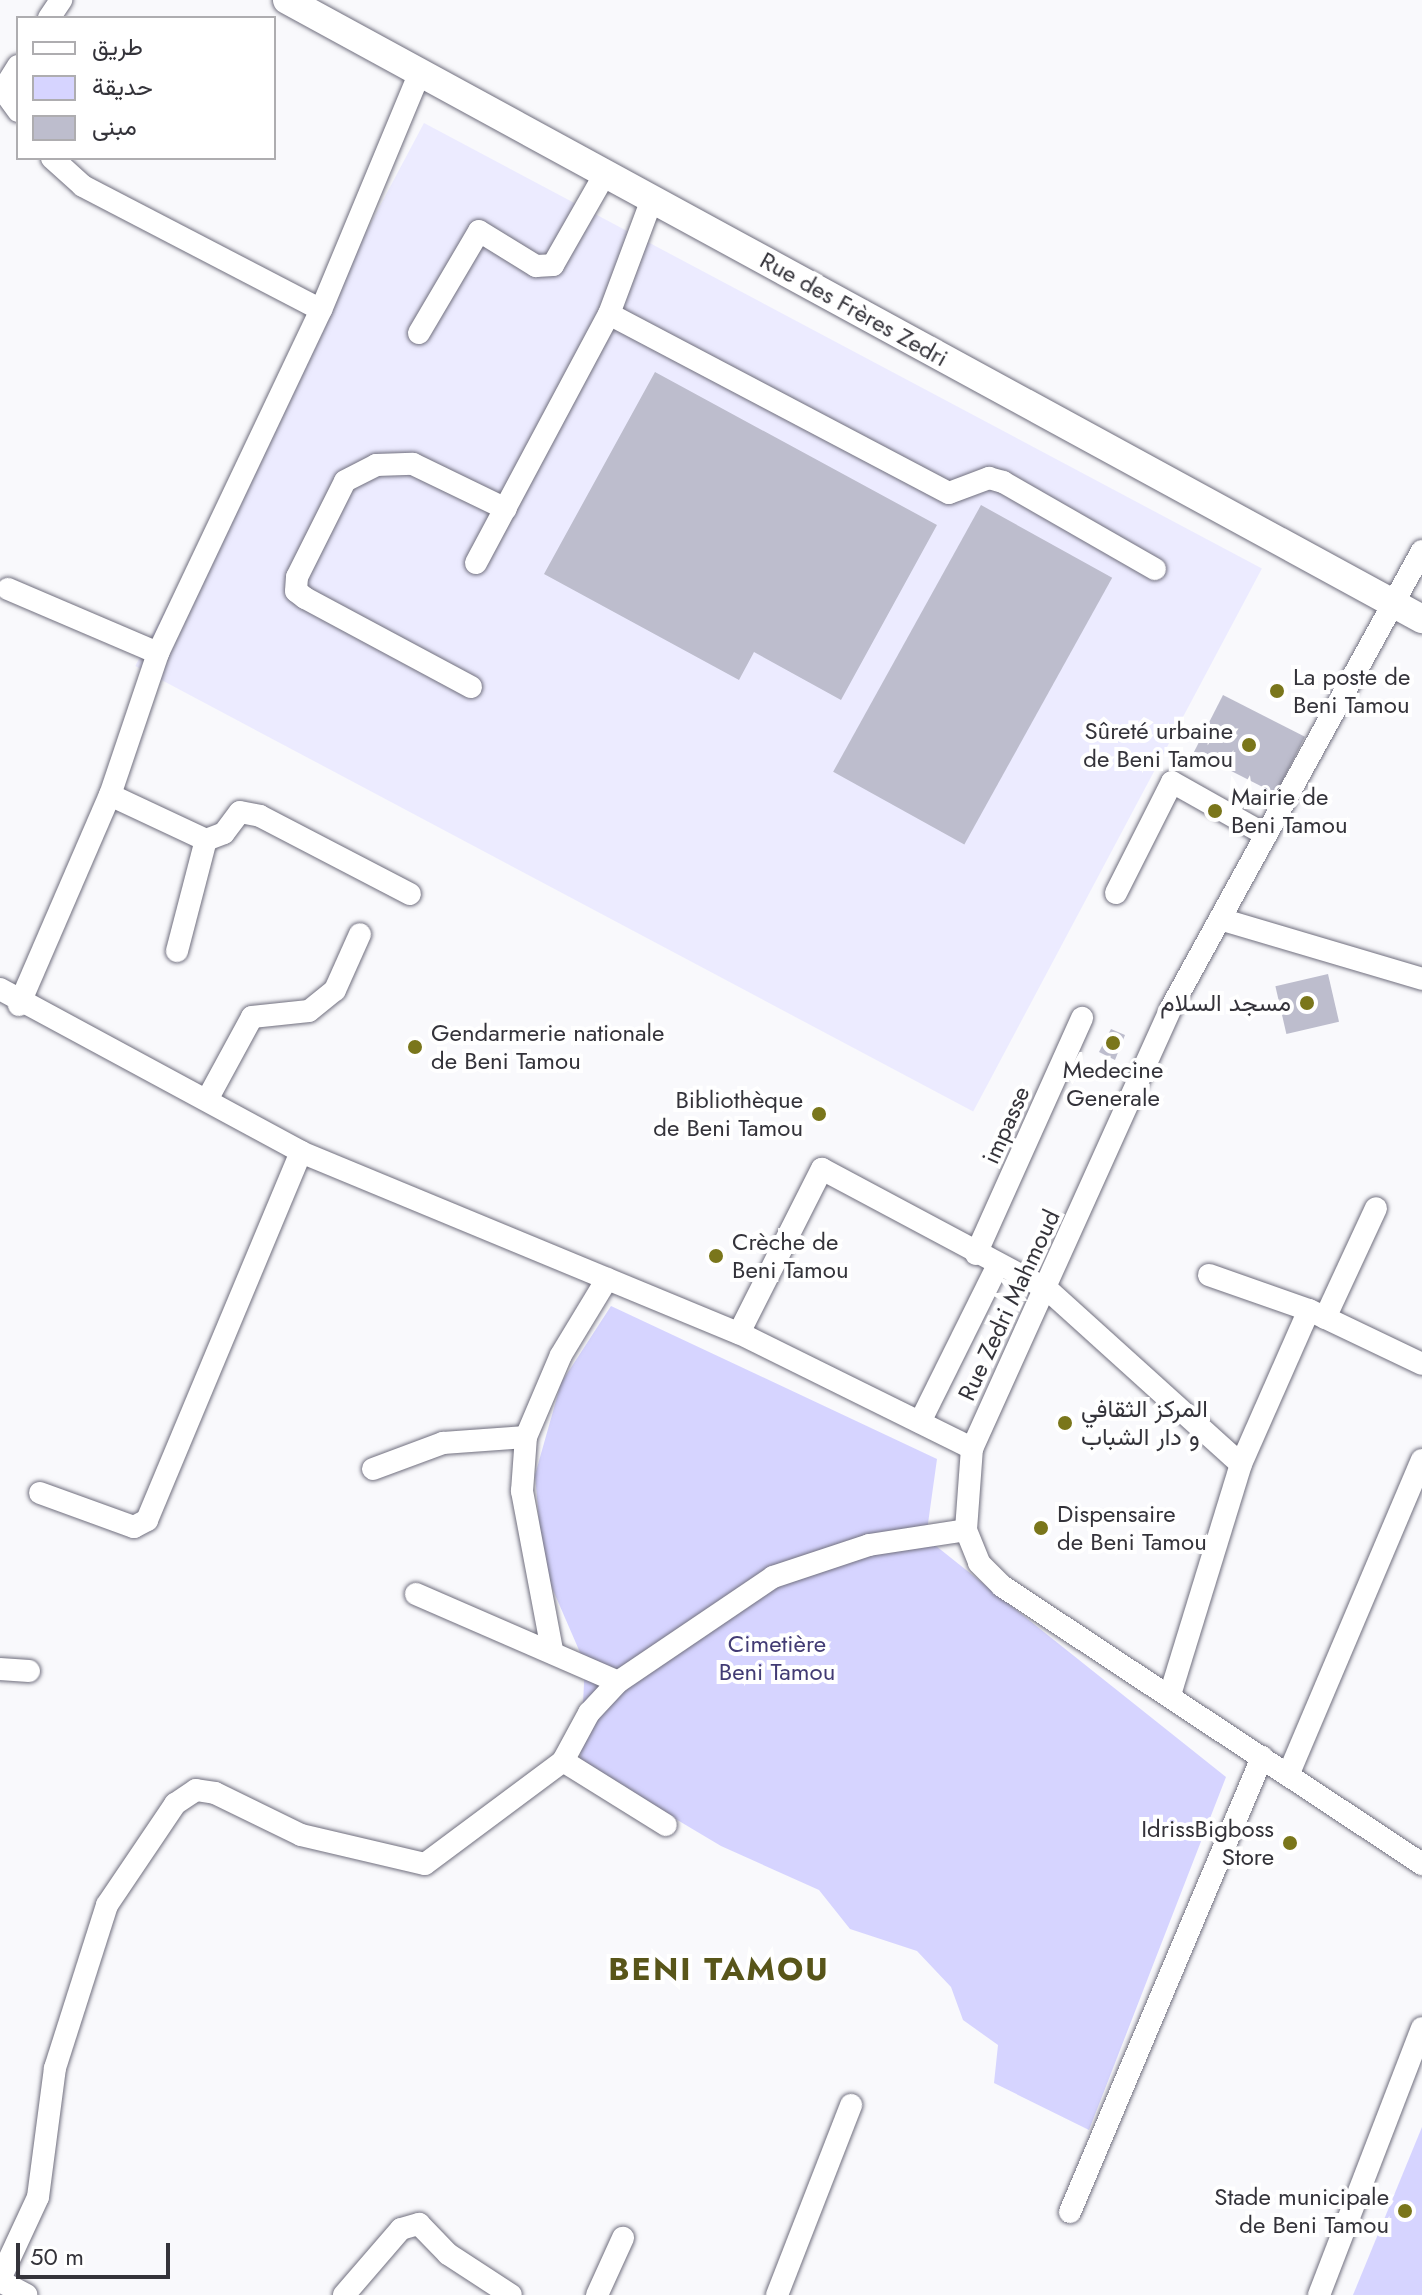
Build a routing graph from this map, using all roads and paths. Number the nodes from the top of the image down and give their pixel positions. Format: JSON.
{"nodes":[{"id":1,"x":287,"y":0,"type":"edge"},
{"id":2,"x":16,"y":69,"type":"edge"},
{"id":3,"x":420,"y":72,"type":"junction"},
{"id":4,"x":2,"y":91,"type":"edge"},
{"id":5,"x":16,"y":108,"type":"edge"},
{"id":6,"x":54,"y":160,"type":"edge"},
{"id":7,"x":605,"y":174,"type":"junction"},
{"id":8,"x":652,"y":199,"type":"junction"},
{"id":9,"x":321,"y":310,"type":"junction"},
{"id":10,"x":609,"y":314,"type":"junction"},
{"id":11,"x":419,"y":333,"type":"dead end"},
{"id":12,"x":506,"y":509,"type":"junction"},
{"id":13,"x":1422,"y":551,"type":"edge"},
{"id":14,"x":476,"y":563,"type":"dead end"},
{"id":15,"x":1155,"y":569,"type":"dead end"},
{"id":16,"x":8,"y":589,"type":"dead end"},
{"id":17,"x":1393,"y":603,"type":"junction"},
{"id":18,"x":1422,"y":619,"type":"edge"},
{"id":19,"x":158,"y":653,"type":"junction"},
{"id":20,"x":471,"y":687,"type":"dead end"},
{"id":21,"x":110,"y":795,"type":"junction"},
{"id":22,"x":1266,"y":835,"type":"junction"},
{"id":23,"x":206,"y":840,"type":"junction"},
{"id":24,"x":1116,"y":893,"type":"dead end"},
{"id":25,"x":410,"y":894,"type":"dead end"},
{"id":26,"x":1220,"y":919,"type":"junction"},
{"id":27,"x":360,"y":934,"type":"dead end"},
{"id":28,"x":177,"y":951,"type":"dead end"},
{"id":29,"x":1422,"y":979,"type":"edge"},
{"id":30,"x":0,"y":989,"type":"edge"},
{"id":31,"x":19,"y":1005,"type":"junction"},
{"id":32,"x":1082,"y":1018,"type":"dead end"},
{"id":33,"x":208,"y":1098,"type":"junction"},
{"id":34,"x":301,"y":1152,"type":"junction"},
{"id":35,"x":1376,"y":1208,"type":"dead end"},
{"id":36,"x":976,"y":1254,"type":"junction"},
{"id":37,"x":998,"y":1265,"type":"junction"},
{"id":38,"x":1209,"y":1275,"type":"dead end"},
{"id":39,"x":607,"y":1279,"type":"junction"},
{"id":40,"x":1047,"y":1289,"type":"junction"},
{"id":41,"x":1317,"y":1314,"type":"junction"},
{"id":42,"x":739,"y":1333,"type":"junction"},
{"id":43,"x":1422,"y":1364,"type":"edge"},
{"id":44,"x":920,"y":1422,"type":"junction"},
{"id":45,"x":526,"y":1437,"type":"junction"},
{"id":46,"x":972,"y":1448,"type":"junction"},
{"id":47,"x":1422,"y":1460,"type":"edge"},
{"id":48,"x":1241,"y":1464,"type":"junction"},
{"id":49,"x":373,"y":1469,"type":"dead end"},
{"id":50,"x":40,"y":1493,"type":"dead end"},
{"id":51,"x":966,"y":1530,"type":"junction"},
{"id":52,"x":416,"y":1594,"type":"dead end"},
{"id":53,"x":552,"y":1650,"type":"junction"},
{"id":54,"x":0,"y":1669,"type":"edge"},
{"id":55,"x":29,"y":1671,"type":"dead end"},
{"id":56,"x":618,"y":1682,"type":"junction"},
{"id":57,"x":1171,"y":1691,"type":"junction"},
{"id":58,"x":1262,"y":1757,"type":"junction"},
{"id":59,"x":563,"y":1761,"type":"junction"},
{"id":60,"x":1289,"y":1773,"type":"junction"},
{"id":61,"x":666,"y":1825,"type":"dead end"},
{"id":62,"x":1422,"y":1864,"type":"edge"},
{"id":63,"x":1422,"y":2028,"type":"edge"},
{"id":64,"x":851,"y":2105,"type":"dead end"},
{"id":65,"x":1070,"y":2212,"type":"dead end"},
{"id":66,"x":623,"y":2238,"type":"dead end"},
{"id":67,"x":0,"y":2280,"type":"edge"},
{"id":68,"x":26,"y":2295,"type":"edge"},
{"id":69,"x":344,"y":2295,"type":"edge"},
{"id":70,"x":511,"y":2295,"type":"edge"},
{"id":71,"x":597,"y":2295,"type":"edge"},
{"id":72,"x":777,"y":2295,"type":"edge"},
{"id":73,"x":1319,"y":2295,"type":"edge"}],
"edges":[{"from":1,"to":3,"type":"main road","name":"Rue des Frères Zedri"},
{"from":2,"to":4,"type":"street"},
{"from":3,"to":7,"type":"main road","name":"Rue des Frères Zedri"},
{"from":3,"to":9,"type":"street"},
{"from":4,"to":5,"type":"street"},
{"from":6,"to":9,"type":"street"},
{"from":7,"to":8,"type":"main road","name":"Rue des Frères Zedri"},
{"from":7,"to":11,"type":"street"},
{"from":8,"to":10,"type":"street"},
{"from":8,"to":17,"type":"main road","name":"Rue des Frères Zedri"},
{"from":9,"to":19,"type":"street"},
{"from":10,"to":12,"type":"street"},
{"from":10,"to":15,"type":"street"},
{"from":12,"to":14,"type":"street"},
{"from":12,"to":20,"type":"street"},
{"from":13,"to":17,"type":"street","name":"Rue Zedri Mahmoud"},
{"from":16,"to":19,"type":"street"},
{"from":17,"to":18,"type":"main road","name":"Rue des Frères Zedri"},
{"from":17,"to":22,"type":"street","name":"Rue Zedri Mahmoud"},
{"from":19,"to":21,"type":"street"},
{"from":21,"to":23,"type":"street"},
{"from":21,"to":31,"type":"street"},
{"from":22,"to":24,"type":"street"},
{"from":22,"to":26,"type":"street","name":"Rue Zedri Mahmoud"},
{"from":23,"to":25,"type":"street"},
{"from":23,"to":28,"type":"street"},
{"from":26,"to":29,"type":"street"},
{"from":26,"to":40,"type":"street","name":"Rue Zedri Mahmoud"},
{"from":27,"to":33,"type":"street"},
{"from":30,"to":31,"type":"street"},
{"from":31,"to":33,"type":"street"},
{"from":32,"to":36,"type":"street","name":"impasse"},
{"from":33,"to":34,"type":"street"},
{"from":34,"to":39,"type":"street"},
{"from":34,"to":50,"type":"street"},
{"from":35,"to":41,"type":"street"},
{"from":36,"to":37,"type":"street"},
{"from":36,"to":42,"type":"street"},
{"from":37,"to":40,"type":"street"},
{"from":37,"to":44,"type":"street"},
{"from":38,"to":41,"type":"street"},
{"from":39,"to":42,"type":"street"},
{"from":39,"to":45,"type":"street"},
{"from":40,"to":46,"type":"street","name":"Rue Zedri Mahmoud"},
{"from":40,"to":48,"type":"street"},
{"from":41,"to":43,"type":"street"},
{"from":41,"to":48,"type":"street"},
{"from":42,"to":44,"type":"street"},
{"from":44,"to":46,"type":"street"},
{"from":45,"to":49,"type":"street"},
{"from":45,"to":53,"type":"street"},
{"from":46,"to":51,"type":"street","name":"Rue Zedri Mahmoud"},
{"from":47,"to":60,"type":"street"},
{"from":48,"to":57,"type":"street"},
{"from":51,"to":56,"type":"street"},
{"from":51,"to":57,"type":"street","name":"Rue Zedri Mahmoud"},
{"from":52,"to":53,"type":"street"},
{"from":53,"to":56,"type":"street"},
{"from":54,"to":55,"type":"street"},
{"from":56,"to":59,"type":"street"},
{"from":57,"to":58,"type":"street","name":"Rue Zedri Mahmoud"},
{"from":58,"to":60,"type":"street","name":"Rue Zedri Mahmoud"},
{"from":58,"to":65,"type":"street"},
{"from":59,"to":61,"type":"street"},
{"from":59,"to":67,"type":"street"},
{"from":60,"to":62,"type":"street","name":"Rue Zedri Mahmoud"},
{"from":63,"to":73,"type":"street"},
{"from":64,"to":72,"type":"street"},
{"from":66,"to":71,"type":"street"},
{"from":67,"to":68,"type":"street"},
{"from":69,"to":70,"type":"street"}]}
